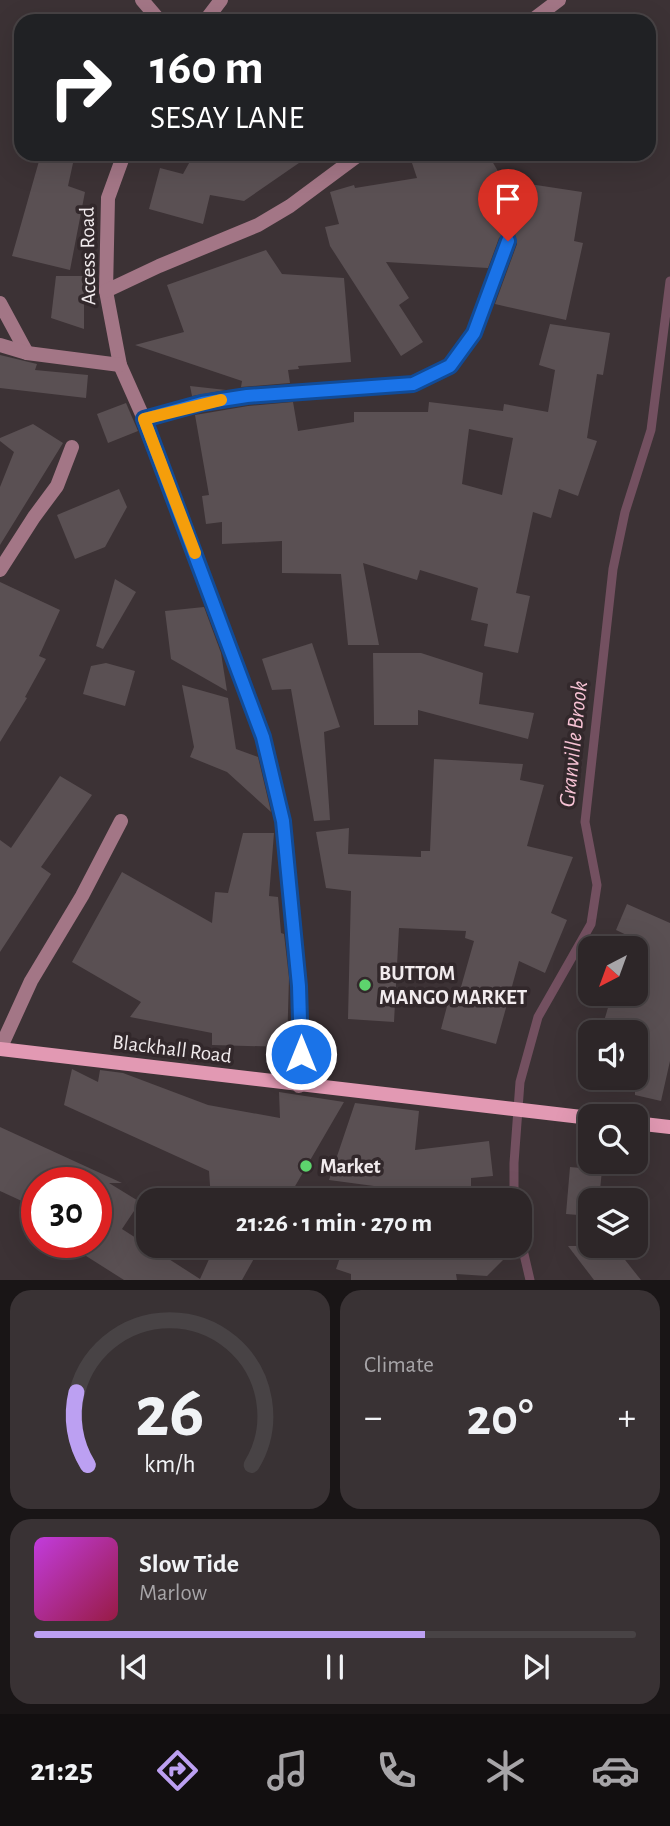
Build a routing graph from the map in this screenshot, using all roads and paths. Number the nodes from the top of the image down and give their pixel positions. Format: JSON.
{"nodes":[{"id":1,"x":142,"y":0,"type":"edge"},
{"id":2,"x":221,"y":0,"type":"edge"},
{"id":3,"x":559,"y":0,"type":"edge"},
{"id":4,"x":154,"y":14,"type":"edge"},
{"id":5,"x":210,"y":14,"type":"edge"},
{"id":6,"x":540,"y":14,"type":"edge"},
{"id":7,"x":121,"y":161,"type":"edge"},
{"id":8,"x":351,"y":161,"type":"edge"},
{"id":9,"x":508,"y":241,"type":"dead end"},
{"id":10,"x":106,"y":291,"type":"junction"},
{"id":11,"x":0,"y":303,"type":"edge"},
{"id":12,"x":0,"y":345,"type":"edge"},
{"id":13,"x":27,"y":353,"type":"junction"},
{"id":14,"x":120,"y":365,"type":"junction"},
{"id":15,"x":144,"y":419,"type":"junction"},
{"id":16,"x":72,"y":447,"type":"dead end"},
{"id":17,"x":0,"y":570,"type":"edge"},
{"id":18,"x":121,"y":821,"type":"dead end"},
{"id":19,"x":0,"y":1049,"type":"edge"},
{"id":20,"x":299,"y":1086,"type":"junction"},
{"id":21,"x":578,"y":1117,"type":"edge"},
{"id":22,"x":648,"y":1124,"type":"edge"},
{"id":23,"x":670,"y":1127,"type":"edge"}],
"edges":[{"from":1,"to":4,"type":"street"},
{"from":2,"to":5,"type":"street"},
{"from":3,"to":6,"type":"street"},
{"from":7,"to":10,"type":"street","name":"Access Road"},
{"from":8,"to":10,"type":"street"},
{"from":9,"to":15,"type":"street"},
{"from":10,"to":14,"type":"street","name":"Access Road"},
{"from":11,"to":13,"type":"street"},
{"from":12,"to":13,"type":"street"},
{"from":13,"to":14,"type":"street"},
{"from":14,"to":15,"type":"street","name":"Access Road"},
{"from":15,"to":20,"type":"street","name":"Access Road"},
{"from":16,"to":17,"type":"street"},
{"from":18,"to":19,"type":"street"},
{"from":19,"to":20,"type":"main road","name":"Blackhall Road"},
{"from":20,"to":21,"type":"main road","name":"Blackhall Road"},
{"from":22,"to":23,"type":"main road"}]}
